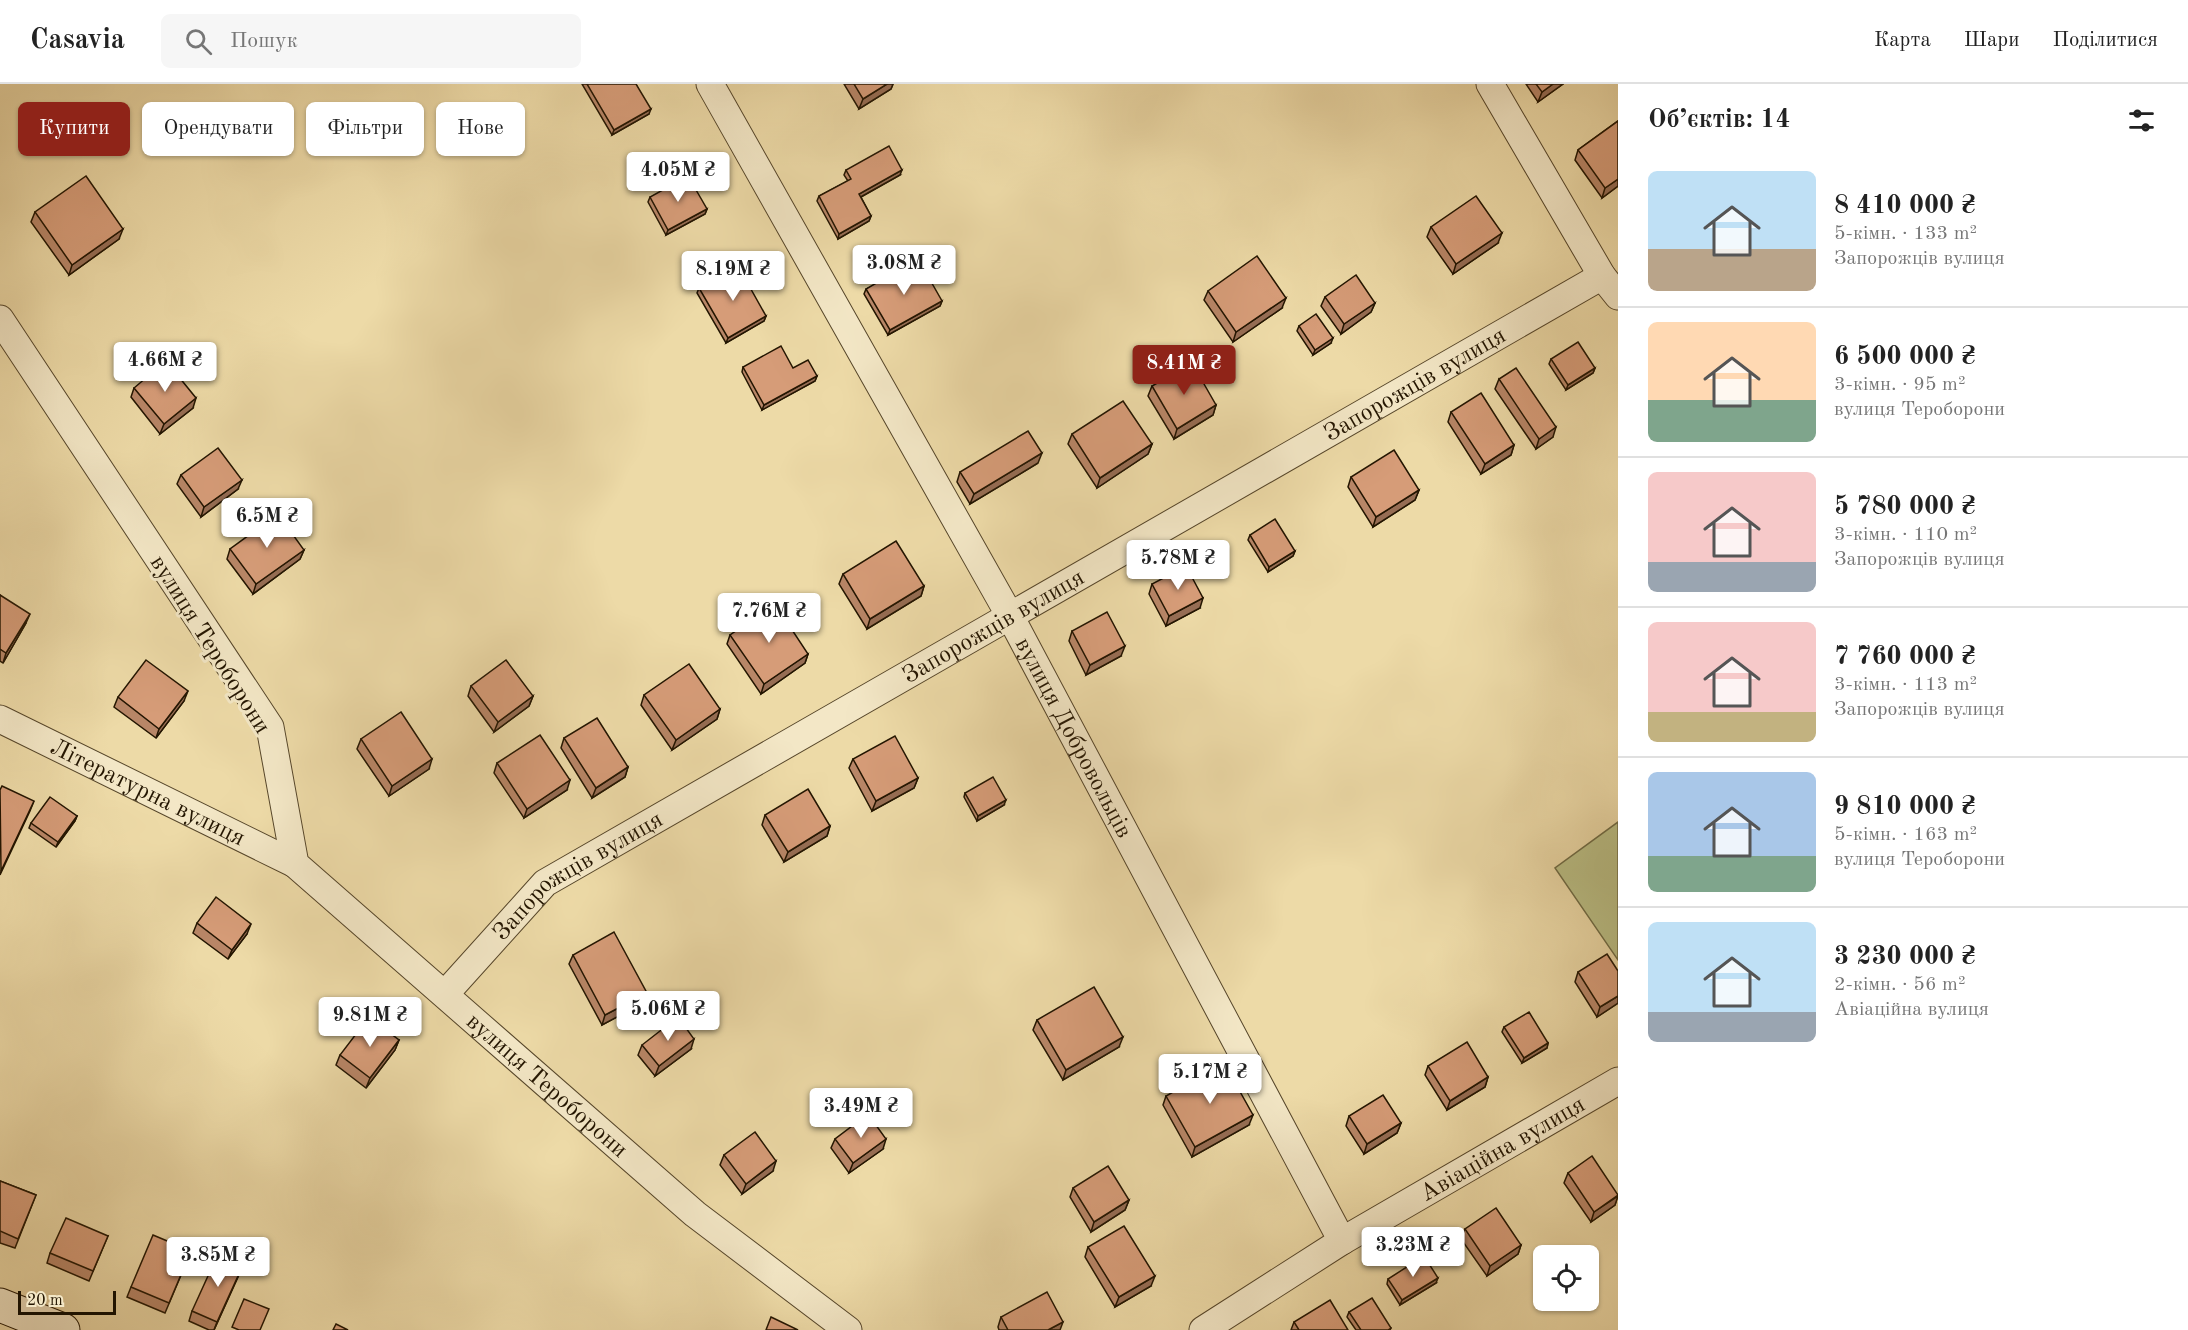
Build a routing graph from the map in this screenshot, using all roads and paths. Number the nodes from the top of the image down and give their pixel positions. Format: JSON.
{"nodes":[{"id":1,"x":710,"y":84,"type":"edge"},
{"id":2,"x":1490,"y":84,"type":"edge"},
{"id":3,"x":1610,"y":286,"type":"edge"},
{"id":4,"x":0,"y":319,"type":"edge"},
{"id":5,"x":1010,"y":616,"type":"junction"},
{"id":6,"x":0,"y":719,"type":"edge"},
{"id":7,"x":295,"y":864,"type":"junction"},
{"id":8,"x":446,"y":994,"type":"junction"},
{"id":9,"x":1618,"y":1081,"type":"edge"},
{"id":10,"x":1342,"y":1241,"type":"junction"},
{"id":11,"x":0,"y":1305,"type":"edge"},
{"id":12,"x":63,"y":1330,"type":"edge"},
{"id":13,"x":848,"y":1330,"type":"edge"},
{"id":14,"x":1203,"y":1330,"type":"edge"}],
"edges":[{"from":1,"to":5,"type":"street","name":"вулиця Добровольців"},
{"from":2,"to":3,"type":"street"},
{"from":3,"to":5,"type":"street","name":"Запорожців вулиця"},
{"from":4,"to":7,"type":"street","name":"вулиця Тероборони"},
{"from":5,"to":8,"type":"street","name":"Запорожців вулиця"},
{"from":5,"to":10,"type":"street","name":"вулиця Добровольців"},
{"from":6,"to":7,"type":"street","name":"Літературна вулиця"},
{"from":7,"to":8,"type":"street","name":"вулиця Тероборони"},
{"from":8,"to":13,"type":"street","name":"вулиця Тероборони"},
{"from":9,"to":10,"type":"street","name":"Авіаційна вулиця"},
{"from":10,"to":14,"type":"street","name":"Авіаційна вулиця"},
{"from":11,"to":12,"type":"street"}]}
